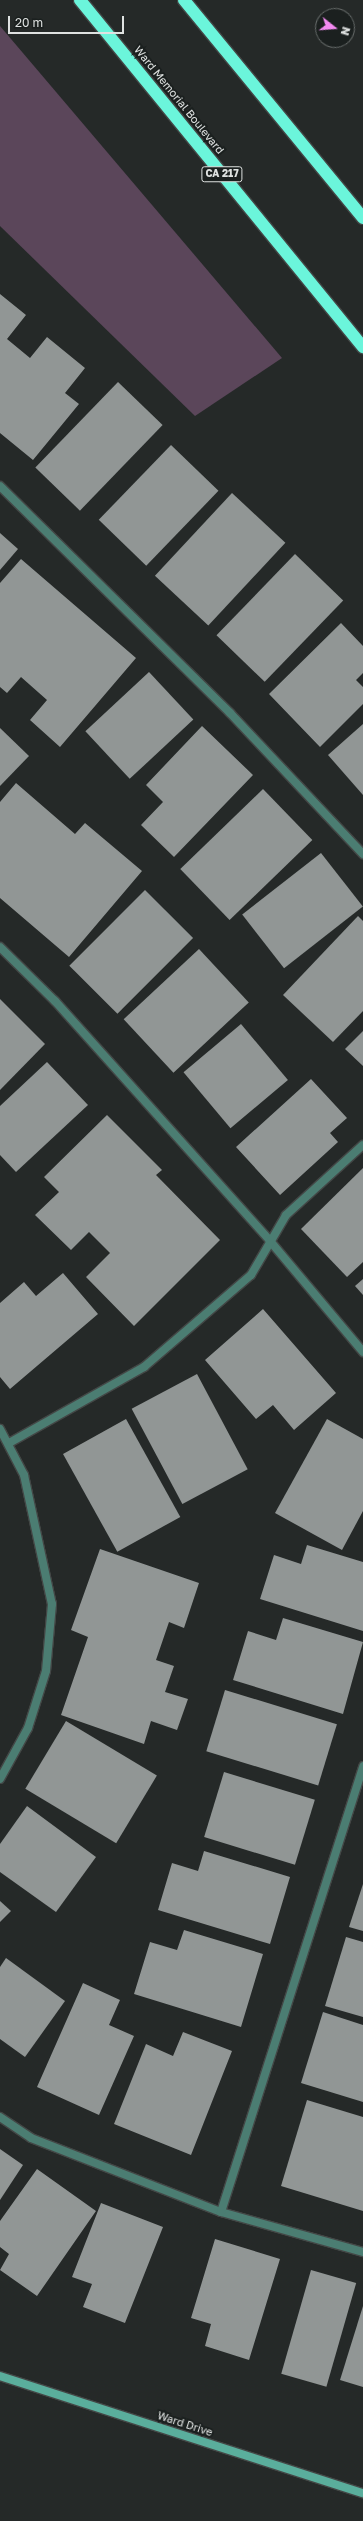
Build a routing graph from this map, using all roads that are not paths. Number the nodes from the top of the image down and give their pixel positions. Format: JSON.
{"nodes":[{"id":1,"x":80,"y":0,"type":"edge"},
{"id":2,"x":184,"y":0,"type":"edge"},
{"id":3,"x":363,"y":218,"type":"edge"},
{"id":4,"x":363,"y":347,"type":"edge"},
{"id":5,"x":0,"y":486,"type":"edge"},
{"id":6,"x":363,"y":854,"type":"edge"},
{"id":7,"x":0,"y":947,"type":"edge"},
{"id":8,"x":363,"y":1145,"type":"edge"},
{"id":9,"x":270,"y":1241,"type":"junction"},
{"id":10,"x":363,"y":1352,"type":"edge"},
{"id":11,"x":0,"y":1429,"type":"edge"},
{"id":12,"x":9,"y":1443,"type":"junction"},
{"id":13,"x":363,"y":1766,"type":"edge"},
{"id":14,"x":0,"y":1779,"type":"edge"},
{"id":15,"x":0,"y":2116,"type":"edge"},
{"id":16,"x":221,"y":2212,"type":"junction"},
{"id":17,"x":363,"y":2252,"type":"edge"},
{"id":18,"x":0,"y":2376,"type":"edge"},
{"id":19,"x":363,"y":2493,"type":"edge"}],
"edges":[{"from":1,"to":4,"type":"highway","name":"Ward Memorial Boulevard","number":"CA 217"},
{"from":2,"to":3,"type":"highway"},
{"from":5,"to":6,"type":"street"},
{"from":7,"to":9,"type":"street"},
{"from":8,"to":9,"type":"street"},
{"from":9,"to":10,"type":"street"},
{"from":9,"to":12,"type":"street"},
{"from":11,"to":12,"type":"street"},
{"from":12,"to":14,"type":"street"},
{"from":13,"to":16,"type":"street"},
{"from":15,"to":16,"type":"street"},
{"from":16,"to":17,"type":"street"},
{"from":18,"to":19,"type":"street","name":"Ward Drive"}]}
